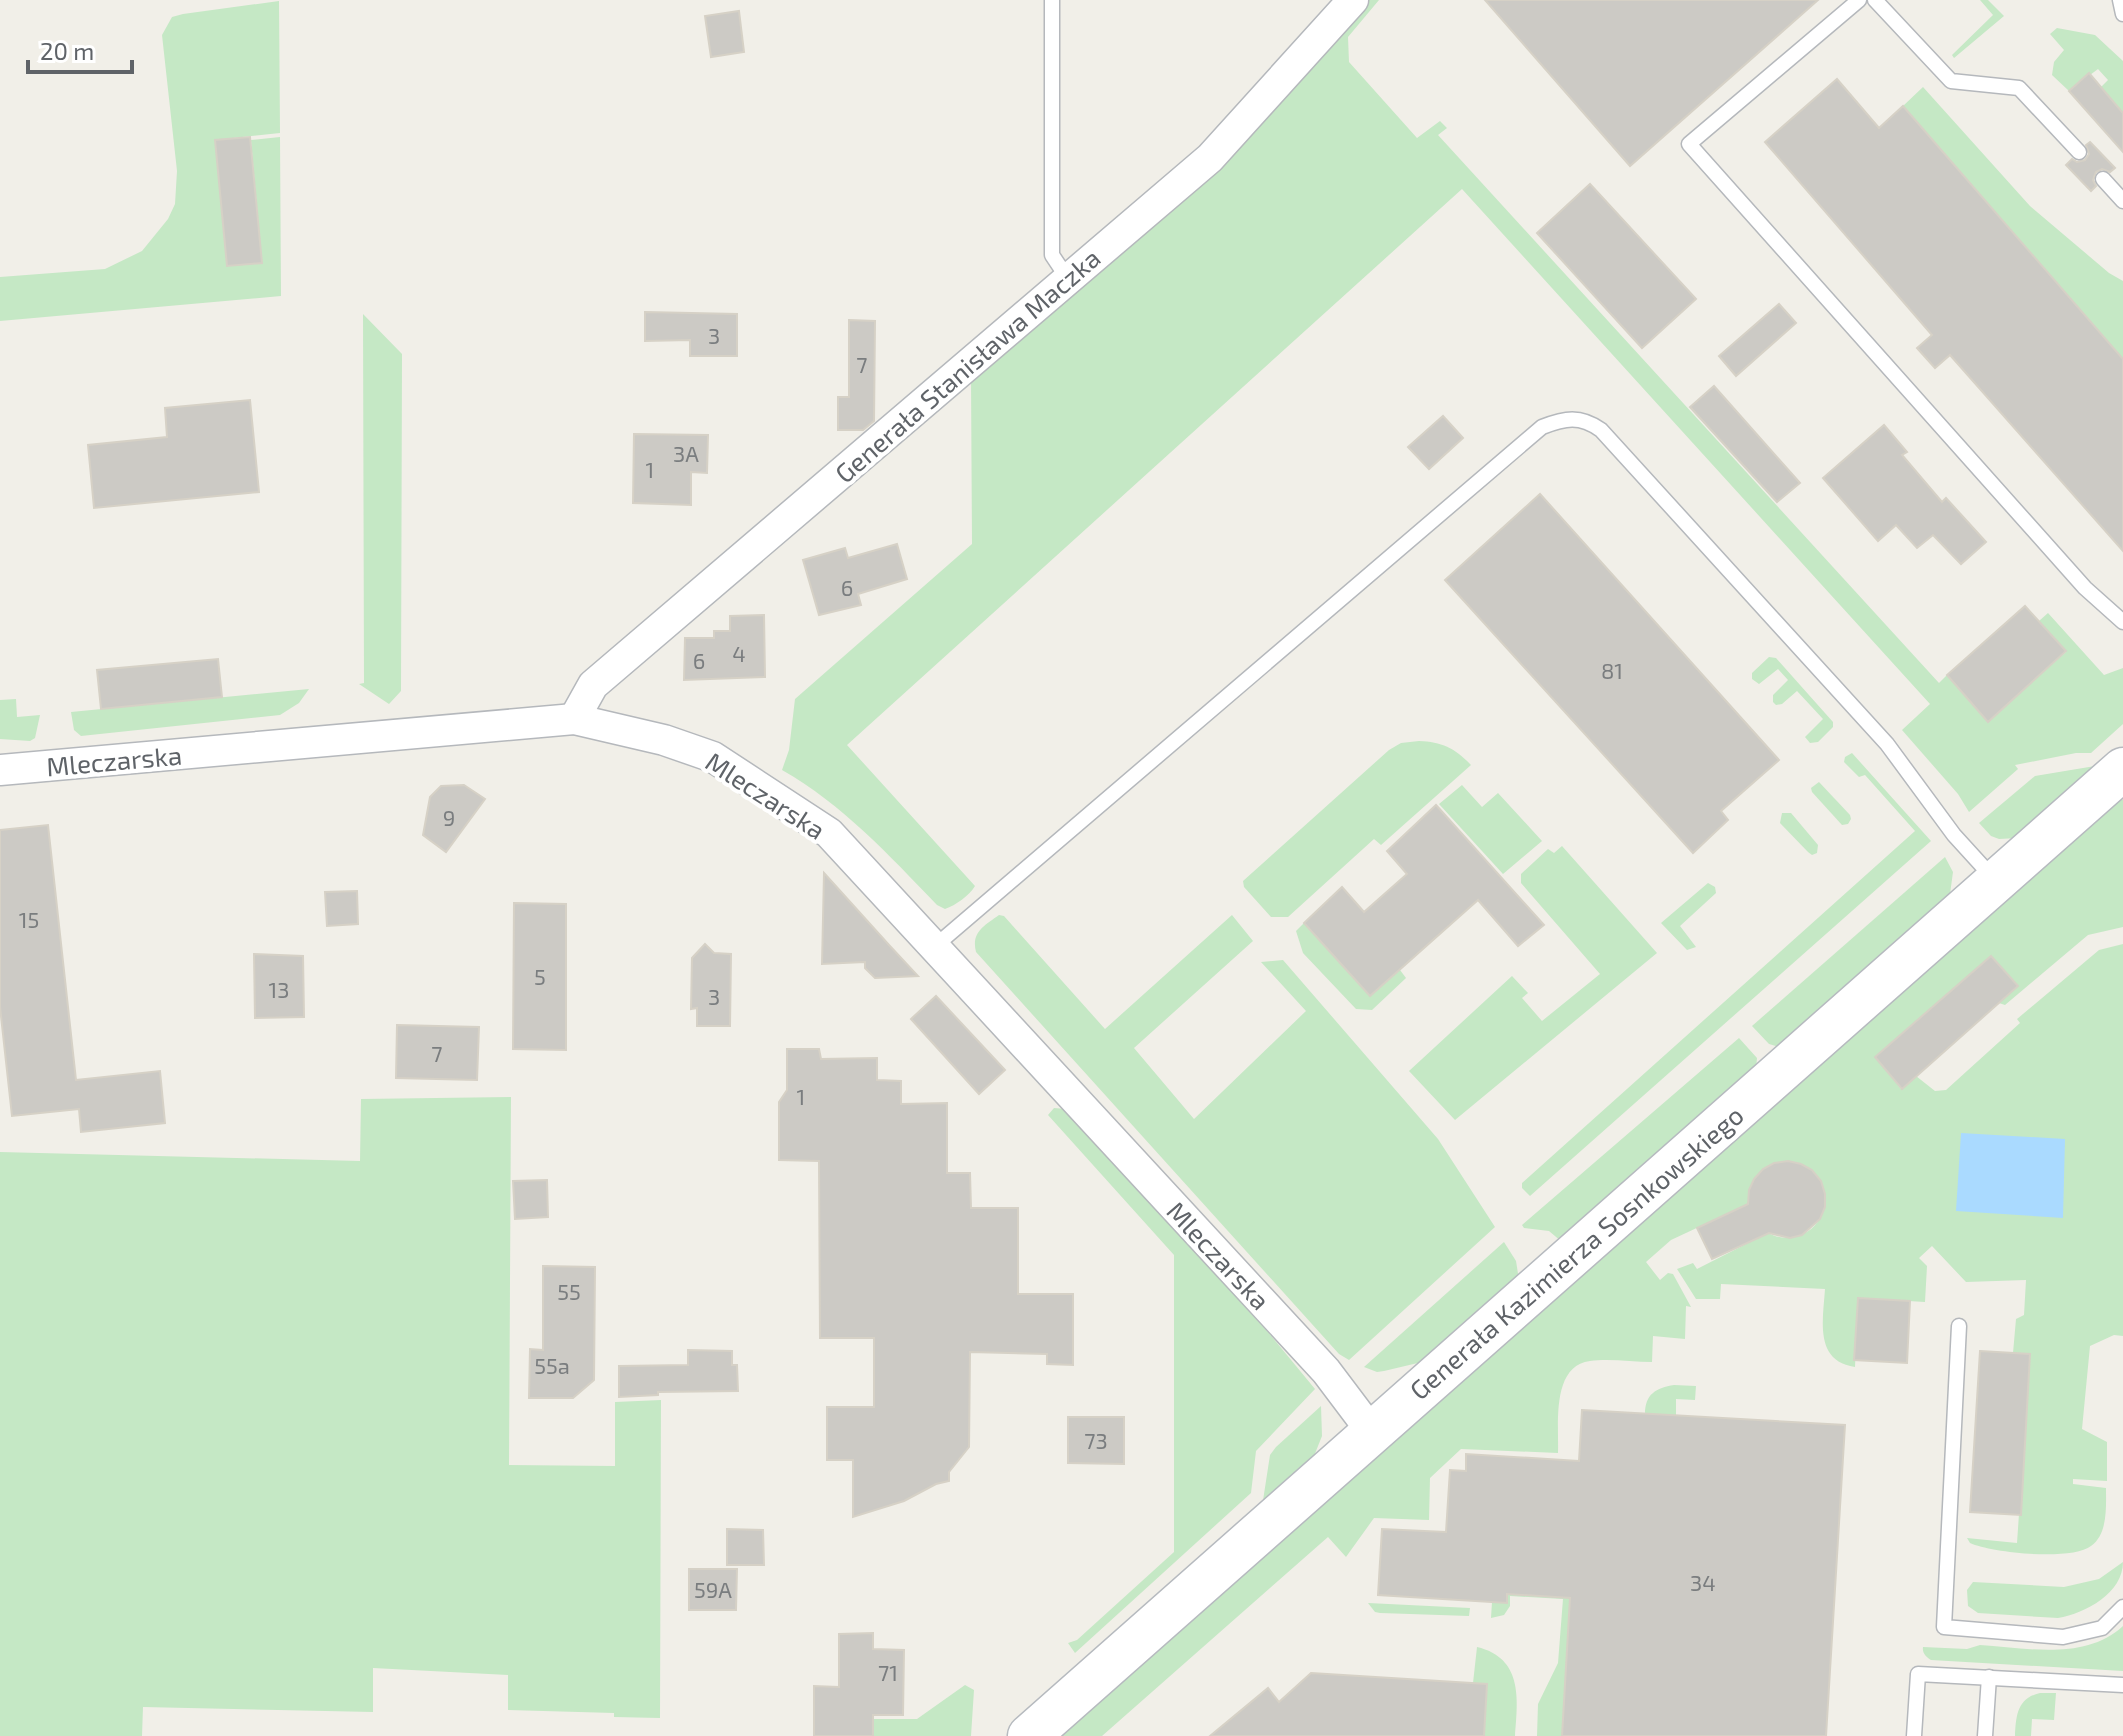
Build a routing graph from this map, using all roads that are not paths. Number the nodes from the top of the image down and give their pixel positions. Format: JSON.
{"nodes":[{"id":1,"x":1052,"y":0,"type":"edge"},
{"id":2,"x":1353,"y":0,"type":"edge"},
{"id":3,"x":1859,"y":0,"type":"edge"},
{"id":4,"x":1875,"y":0,"type":"edge"},
{"id":5,"x":2120,"y":0,"type":"edge"},
{"id":6,"x":2123,"y":14,"type":"edge"},
{"id":7,"x":2079,"y":152,"type":"dead end"},
{"id":8,"x":2103,"y":179,"type":"dead end"},
{"id":9,"x":2123,"y":201,"type":"edge"},
{"id":10,"x":1068,"y":279,"type":"junction"},
{"id":11,"x":2123,"y":622,"type":"edge"},
{"id":12,"x":574,"y":719,"type":"junction"},
{"id":13,"x":2123,"y":769,"type":"edge"},
{"id":14,"x":0,"y":770,"type":"edge"},
{"id":15,"x":1995,"y":880,"type":"junction"},
{"id":16,"x":934,"y":947,"type":"junction"},
{"id":17,"x":1959,"y":1326,"type":"dead end"},
{"id":18,"x":1372,"y":1432,"type":"junction"},
{"id":19,"x":2123,"y":1607,"type":"edge"},
{"id":20,"x":1989,"y":1677,"type":"junction"},
{"id":21,"x":2123,"y":1685,"type":"edge"},
{"id":22,"x":1029,"y":1736,"type":"edge"},
{"id":23,"x":1914,"y":1736,"type":"edge"},
{"id":24,"x":1985,"y":1736,"type":"edge"}],
"edges":[{"from":1,"to":10,"type":"lane"},
{"from":2,"to":10,"type":"street","name":"Generała Stanisława Maczka"},
{"from":3,"to":11,"type":"lane"},
{"from":4,"to":7,"type":"lane"},
{"from":5,"to":6,"type":"lane"},
{"from":8,"to":9,"type":"lane"},
{"from":10,"to":12,"type":"street","name":"Generała Stanisława Maczka"},
{"from":12,"to":14,"type":"street","name":"Mleczarska"},
{"from":12,"to":16,"type":"street","name":"Mleczarska"},
{"from":13,"to":15,"type":"street","name":"Generała Kazimierza Sosnkowskiego"},
{"from":15,"to":16,"type":"lane"},
{"from":15,"to":18,"type":"street","name":"Generała Kazimierza Sosnkowskiego"},
{"from":16,"to":18,"type":"street","name":"Mleczarska"},
{"from":17,"to":19,"type":"lane"},
{"from":18,"to":22,"type":"street","name":"Generała Kazimierza Sosnkowskiego"},
{"from":20,"to":21,"type":"lane"},
{"from":20,"to":23,"type":"lane"},
{"from":20,"to":24,"type":"lane"}]}
